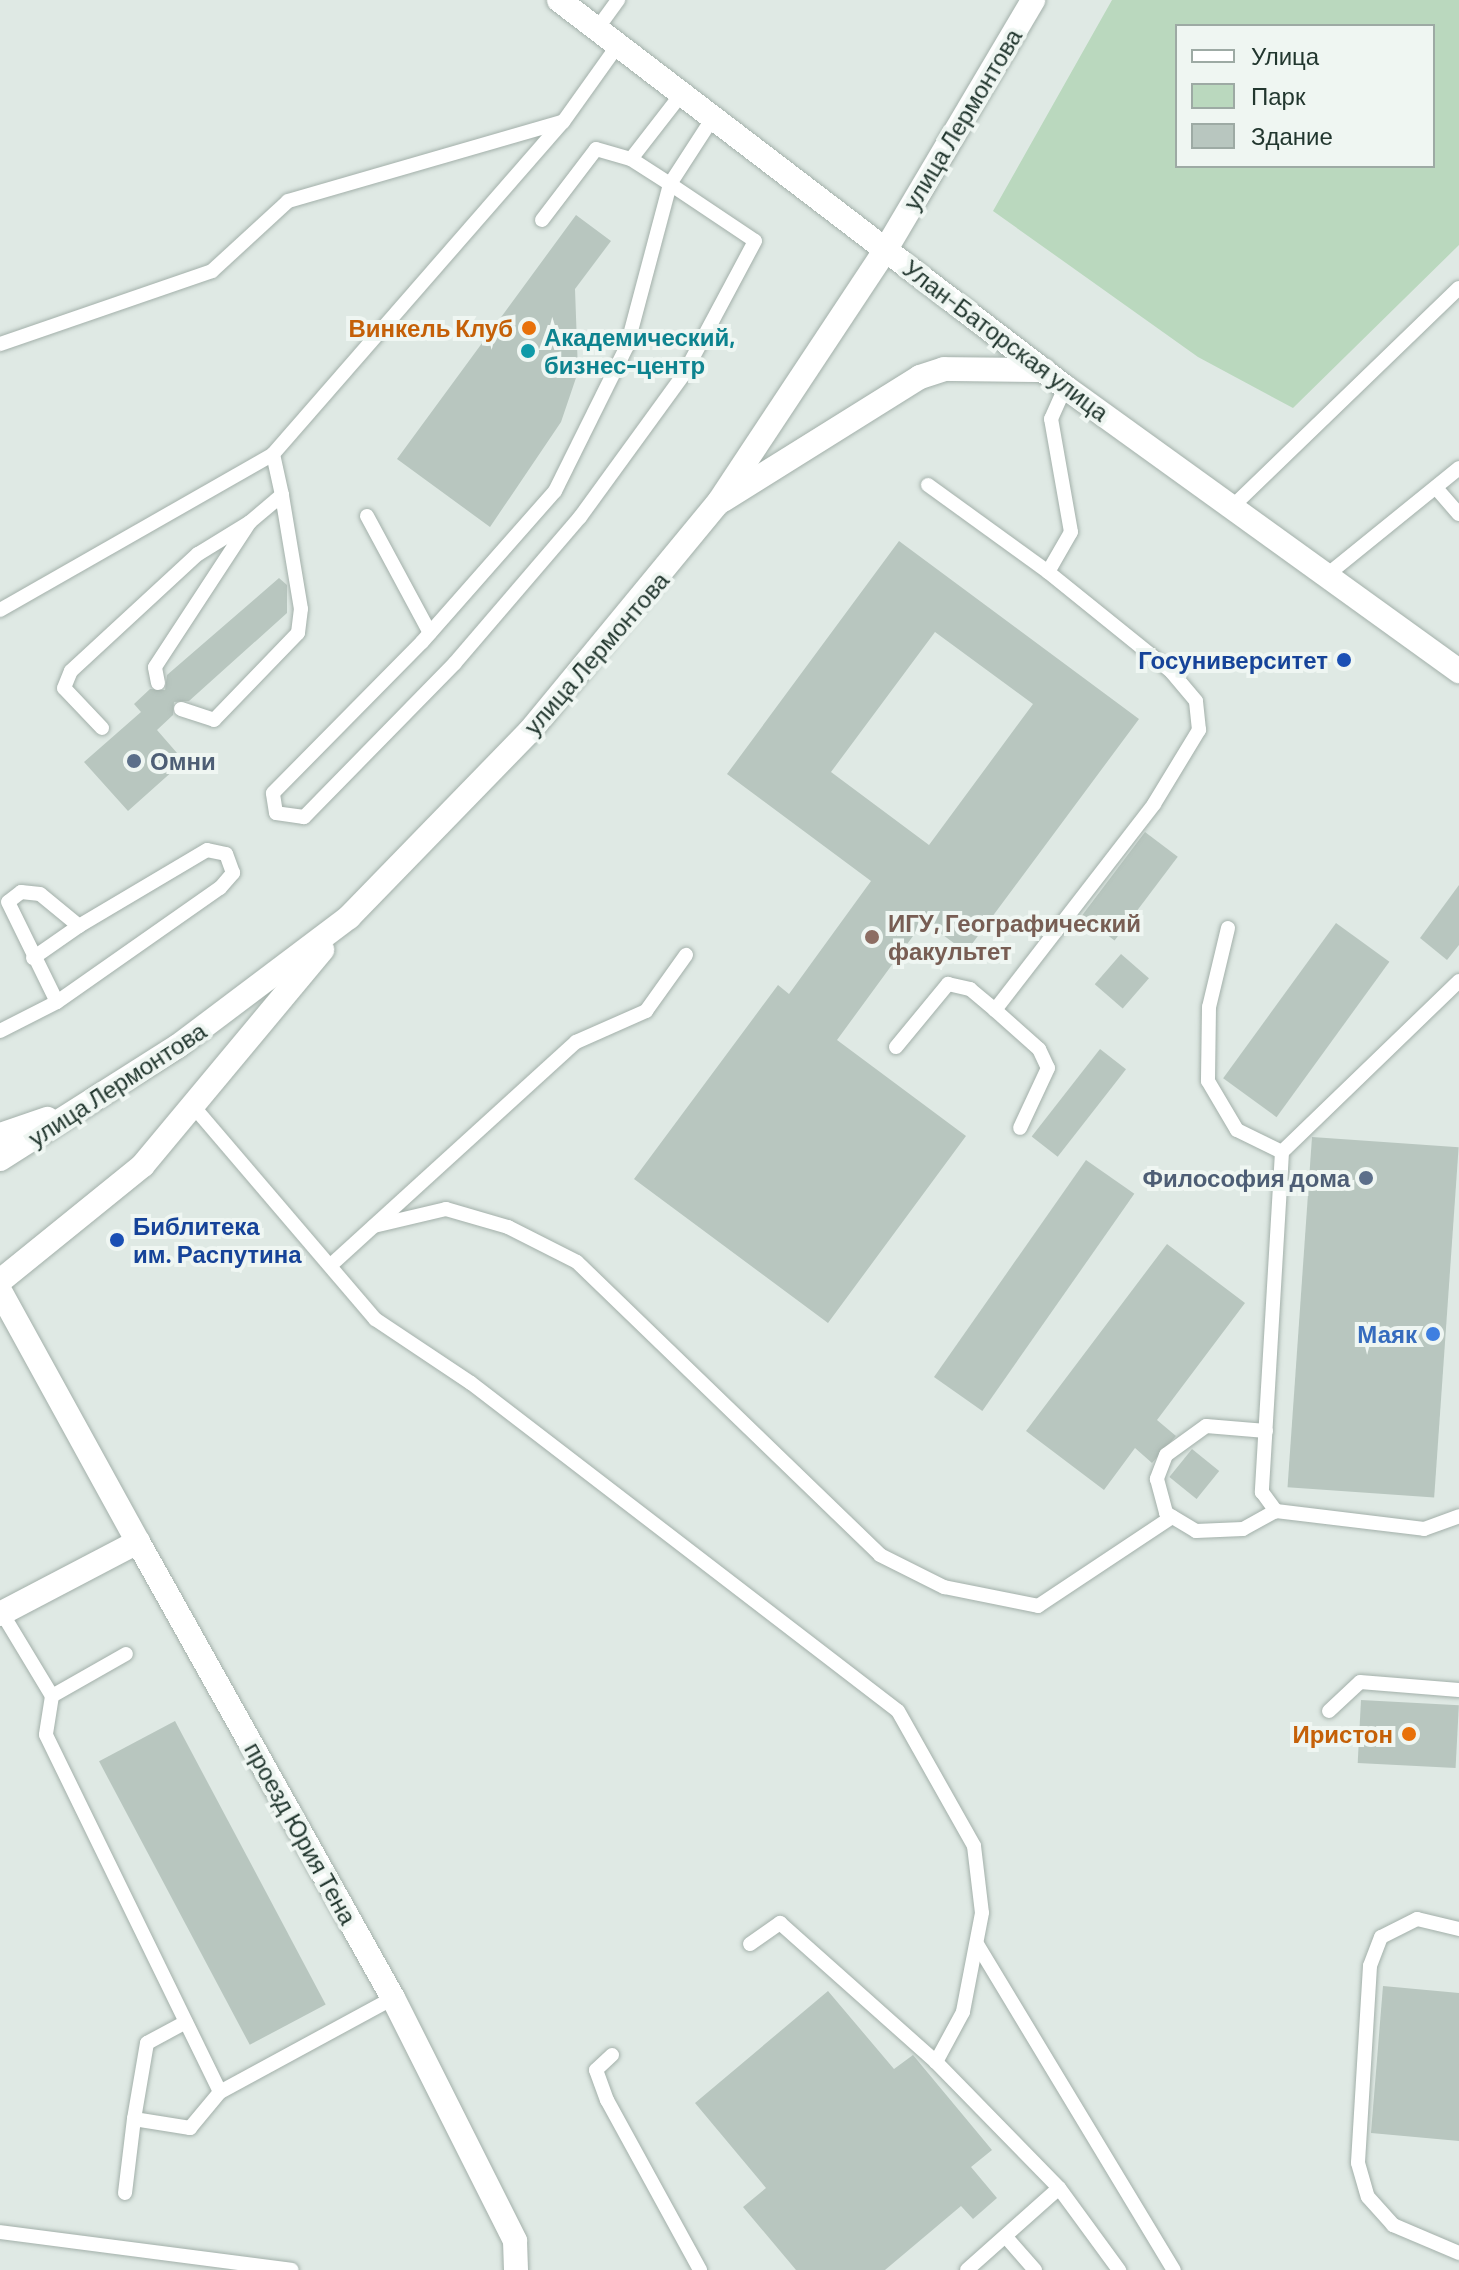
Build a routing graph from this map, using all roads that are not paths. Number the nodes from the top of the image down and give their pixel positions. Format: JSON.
{"nodes":[{"id":1,"x":559,"y":0,"type":"edge"},
{"id":2,"x":618,"y":0,"type":"edge"},
{"id":3,"x":1033,"y":0,"type":"edge"},
{"id":4,"x":597,"y":29,"type":"junction"},
{"id":5,"x":618,"y":45,"type":"junction"},
{"id":6,"x":683,"y":92,"type":"junction"},
{"id":7,"x":714,"y":116,"type":"junction"},
{"id":8,"x":563,"y":122,"type":"junction"},
{"id":9,"x":631,"y":159,"type":"junction"},
{"id":10,"x":670,"y":184,"type":"junction"},
{"id":11,"x":542,"y":220,"type":"dead end"},
{"id":12,"x":886,"y":249,"type":"junction"},
{"id":13,"x":1459,"y":288,"type":"edge"},
{"id":14,"x":0,"y":344,"type":"edge"},
{"id":15,"x":1044,"y":370,"type":"junction"},
{"id":16,"x":1065,"y":387,"type":"junction"},
{"id":17,"x":273,"y":454,"type":"junction"},
{"id":18,"x":1459,"y":468,"type":"edge"},
{"id":19,"x":928,"y":485,"type":"dead end"},
{"id":20,"x":1437,"y":489,"type":"junction"},
{"id":21,"x":282,"y":495,"type":"junction"},
{"id":22,"x":718,"y":503,"type":"junction"},
{"id":23,"x":1233,"y":506,"type":"junction"},
{"id":24,"x":1459,"y":514,"type":"edge"},
{"id":25,"x":367,"y":516,"type":"dead end"},
{"id":26,"x":250,"y":522,"type":"junction"},
{"id":27,"x":1048,"y":572,"type":"junction"},
{"id":28,"x":1327,"y":575,"type":"junction"},
{"id":29,"x":0,"y":610,"type":"edge"},
{"id":30,"x":430,"y":633,"type":"junction"},
{"id":31,"x":1459,"y":671,"type":"edge"},
{"id":32,"x":158,"y":683,"type":"dead end"},
{"id":33,"x":181,"y":709,"type":"dead end"},
{"id":34,"x":102,"y":728,"type":"dead end"},
{"id":35,"x":349,"y":917,"type":"junction"},
{"id":36,"x":79,"y":926,"type":"junction"},
{"id":37,"x":1228,"y":928,"type":"dead end"},
{"id":38,"x":686,"y":955,"type":"dead end"},
{"id":39,"x":33,"y":958,"type":"junction"},
{"id":40,"x":1459,"y":981,"type":"edge"},
{"id":41,"x":54,"y":1004,"type":"junction"},
{"id":42,"x":995,"y":1010,"type":"junction"},
{"id":43,"x":0,"y":1031,"type":"edge"},
{"id":44,"x":896,"y":1047,"type":"dead end"},
{"id":45,"x":125,"y":1082,"type":"junction"},
{"id":46,"x":194,"y":1107,"type":"junction"},
{"id":47,"x":1020,"y":1128,"type":"dead end"},
{"id":48,"x":0,"y":1135,"type":"edge"},
{"id":49,"x":1282,"y":1152,"type":"junction"},
{"id":50,"x":0,"y":1159,"type":"edge"},
{"id":51,"x":374,"y":1226,"type":"junction"},
{"id":52,"x":332,"y":1264,"type":"junction"},
{"id":53,"x":0,"y":1281,"type":"edge"},
{"id":54,"x":0,"y":1291,"type":"edge"},
{"id":55,"x":1266,"y":1431,"type":"junction"},
{"id":56,"x":1276,"y":1511,"type":"junction"},
{"id":57,"x":1459,"y":1516,"type":"edge"},
{"id":58,"x":1172,"y":1517,"type":"junction"},
{"id":59,"x":138,"y":1542,"type":"junction"},
{"id":60,"x":1,"y":1613,"type":"edge"},
{"id":61,"x":126,"y":1654,"type":"dead end"},
{"id":62,"x":1459,"y":1690,"type":"edge"},
{"id":63,"x":52,"y":1696,"type":"junction"},
{"id":64,"x":1329,"y":1711,"type":"dead end"},
{"id":65,"x":1459,"y":1929,"type":"edge"},
{"id":66,"x":750,"y":1944,"type":"dead end"},
{"id":67,"x":977,"y":1944,"type":"junction"},
{"id":68,"x":393,"y":1998,"type":"junction"},
{"id":69,"x":186,"y":2022,"type":"junction"},
{"id":70,"x":612,"y":2055,"type":"dead end"},
{"id":71,"x":936,"y":2062,"type":"junction"},
{"id":72,"x":220,"y":2092,"type":"junction"},
{"id":73,"x":134,"y":2119,"type":"junction"},
{"id":74,"x":1059,"y":2188,"type":"junction"},
{"id":75,"x":125,"y":2193,"type":"dead end"},
{"id":76,"x":0,"y":2232,"type":"edge"},
{"id":77,"x":1006,"y":2237,"type":"junction"},
{"id":78,"x":1459,"y":2253,"type":"edge"},
{"id":79,"x":292,"y":2270,"type":"edge"},
{"id":80,"x":516,"y":2270,"type":"edge"},
{"id":81,"x":700,"y":2270,"type":"edge"},
{"id":82,"x":967,"y":2270,"type":"edge"},
{"id":83,"x":1035,"y":2270,"type":"edge"},
{"id":84,"x":1119,"y":2270,"type":"edge"},
{"id":85,"x":1174,"y":2270,"type":"edge"}],
"edges":[{"from":1,"to":4,"type":"main road","name":"Улан-Баторская улица"},
{"from":2,"to":4,"type":"lane"},
{"from":3,"to":12,"type":"main road","name":"улица Лермонтова"},
{"from":4,"to":5,"type":"main road","name":"Улан-Баторская улица"},
{"from":5,"to":6,"type":"main road","name":"Улан-Баторская улица"},
{"from":5,"to":8,"type":"lane"},
{"from":6,"to":7,"type":"main road","name":"Улан-Баторская улица"},
{"from":6,"to":9,"type":"lane"},
{"from":7,"to":10,"type":"lane"},
{"from":7,"to":12,"type":"main road","name":"Улан-Баторская улица"},
{"from":8,"to":14,"type":"lane"},
{"from":8,"to":17,"type":"lane"},
{"from":9,"to":10,"type":"lane"},
{"from":9,"to":11,"type":"lane"},
{"from":10,"to":30,"type":"lane"},
{"from":10,"to":30,"type":"lane"},
{"from":12,"to":15,"type":"main road","name":"Улан-Баторская улица"},
{"from":12,"to":22,"type":"main road","name":"улица Лермонтова"},
{"from":13,"to":23,"type":"lane"},
{"from":15,"to":16,"type":"main road","name":"Улан-Баторская улица"},
{"from":15,"to":22,"type":"main road"},
{"from":16,"to":23,"type":"main road","name":"Улан-Баторская улица"},
{"from":16,"to":27,"type":"lane"},
{"from":17,"to":21,"type":"lane"},
{"from":17,"to":29,"type":"lane"},
{"from":18,"to":20,"type":"lane"},
{"from":19,"to":27,"type":"lane"},
{"from":20,"to":24,"type":"lane"},
{"from":20,"to":28,"type":"lane"},
{"from":21,"to":26,"type":"lane"},
{"from":21,"to":33,"type":"lane"},
{"from":22,"to":35,"type":"main road","name":"улица Лермонтова"},
{"from":23,"to":28,"type":"main road","name":"Улан-Баторская улица"},
{"from":25,"to":30,"type":"lane"},
{"from":26,"to":32,"type":"lane"},
{"from":26,"to":34,"type":"lane"},
{"from":27,"to":42,"type":"lane"},
{"from":28,"to":31,"type":"main road","name":"Улан-Баторская улица"},
{"from":35,"to":45,"type":"main road","name":"улица Лермонтова"},
{"from":35,"to":46,"type":"main road"},
{"from":36,"to":39,"type":"lane"},
{"from":36,"to":39,"type":"lane"},
{"from":36,"to":41,"type":"lane"},
{"from":37,"to":49,"type":"lane"},
{"from":38,"to":51,"type":"lane"},
{"from":39,"to":41,"type":"lane"},
{"from":40,"to":49,"type":"lane"},
{"from":41,"to":43,"type":"lane"},
{"from":42,"to":44,"type":"lane"},
{"from":42,"to":47,"type":"lane"},
{"from":45,"to":48,"type":"main road"},
{"from":45,"to":50,"type":"main road","name":"улица Лермонтова"},
{"from":46,"to":52,"type":"lane"},
{"from":46,"to":53,"type":"main road"},
{"from":49,"to":55,"type":"lane"},
{"from":51,"to":52,"type":"lane"},
{"from":51,"to":58,"type":"lane"},
{"from":52,"to":67,"type":"lane"},
{"from":54,"to":59,"type":"main road","name":"проезд Юрия Тена"},
{"from":55,"to":56,"type":"lane"},
{"from":55,"to":58,"type":"lane"},
{"from":56,"to":57,"type":"lane"},
{"from":56,"to":58,"type":"lane"},
{"from":59,"to":60,"type":"main road"},
{"from":59,"to":68,"type":"main road","name":"проезд Юрия Тена"},
{"from":60,"to":63,"type":"lane"},
{"from":61,"to":63,"type":"lane"},
{"from":62,"to":64,"type":"lane"},
{"from":63,"to":69,"type":"lane"},
{"from":65,"to":78,"type":"lane"},
{"from":66,"to":71,"type":"lane"},
{"from":67,"to":71,"type":"lane"},
{"from":67,"to":85,"type":"lane"},
{"from":68,"to":72,"type":"lane"},
{"from":68,"to":80,"type":"main road","name":"проезд Юрия Тена"},
{"from":69,"to":72,"type":"lane"},
{"from":69,"to":73,"type":"lane"},
{"from":70,"to":81,"type":"lane"},
{"from":71,"to":74,"type":"lane"},
{"from":72,"to":73,"type":"lane"},
{"from":73,"to":75,"type":"lane"},
{"from":74,"to":77,"type":"lane"},
{"from":74,"to":84,"type":"lane"},
{"from":76,"to":79,"type":"lane"},
{"from":77,"to":82,"type":"lane"},
{"from":77,"to":83,"type":"lane"}]}
